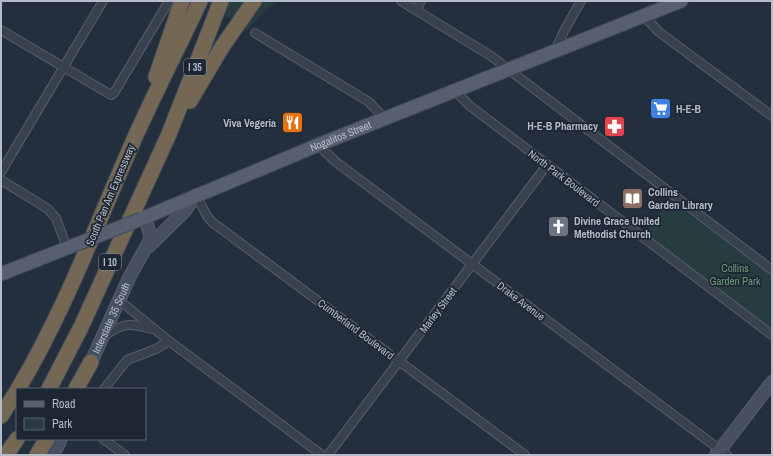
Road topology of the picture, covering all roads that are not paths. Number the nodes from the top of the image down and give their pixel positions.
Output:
1 (103, 1) edge
2 (169, 1) edge
3 (182, 1) edge
4 (200, 1) edge
5 (221, 1) edge
6 (254, 1) edge
7 (401, 1) edge
8 (421, 1) edge
9 (581, 1) edge
10 (675, 2) edge
11 (416, 10) junction
12 (643, 15) junction
13 (1, 30) edge
14 (255, 33) dead end
15 (555, 51) junction
16 (64, 67) junction
17 (507, 69) junction
18 (454, 90) junction
19 (772, 116) edge
20 (384, 118) junction
21 (142, 122) junction
22 (169, 134) junction
23 (318, 144) junction
24 (547, 165) junction
25 (1, 172) edge
26 (1, 180) edge
27 (196, 195) junction
28 (143, 218) junction
29 (70, 247) junction
30 (146, 250) junction
31 (472, 264) junction
32 (772, 270) edge
33 (1, 274) edge
34 (119, 300) junction
35 (156, 330) junction
36 (772, 335) edge
37 (103, 337) junction
38 (169, 340) junction
39 (91, 362) junction
40 (399, 362) junction
41 (772, 382) edge
42 (19, 388) edge
43 (50, 388) edge
44 (77, 388) edge
45 (80, 388) edge
46 (105, 388) edge
47 (16, 393) edge
48 (1, 416) edge
49 (47, 440) edge
50 (60, 440) edge
51 (104, 440) edge
52 (721, 453) edge
53 (37, 455) edge
54 (53, 455) edge
55 (125, 455) edge
56 (322, 455) edge
57 (328, 455) edge
58 (525, 455) edge

1 - 16 street
2 - 16 street
3 - 21 highway, I 10
4 - 21 highway, South Pan Am Expressway / I 35
5 - 22 highway, I 35
6 - 22 highway, I 10
7 - 11 street
8 - 11 street
9 - 15 street
10 - 12 main road, Nogalitos Street
11 - 17 street
12 - 15 main road, Nogalitos Street
12 - 19 street
13 - 16 street
14 - 20 street
15 - 17 main road, Nogalitos Street
16 - 25 street
17 - 18 main road, Nogalitos Street
17 - 32 street
18 - 20 main road, Nogalitos Street
18 - 24 street, North Park Boulevard
20 - 23 main road, Nogalitos Street
21 - 42 highway, South Pan Am Expressway / I 10
22 - 43 highway, I 10
23 - 27 main road, Nogalitos Street
23 - 31 street, Drake Avenue
24 - 31 street, Marley Street
24 - 36 street, North Park Boulevard
26 - 29 street
27 - 28 main road, Nogalitos Street
27 - 30 main road, Interstate 35 South
27 - 40 street, Cumberland Boulevard
28 - 29 main road, Nogalitos Street, bridge
28 - 30 main road, Interstate 35 South
29 - 33 main road, Nogalitos Street
30 - 34 main road, Interstate 35 South
31 - 40 street, Marley Street
31 - 52 street, Drake Avenue
34 - 35 street
34 - 37 main road, Interstate 35 South
35 - 37 street
35 - 38 street
37 - 39 main road, Interstate 35 South
38 - 46 street
38 - 56 street
39 - 44 highway
39 - 45 main road, Interstate 35 South
40 - 57 street, Marley Street
40 - 58 street, Cumberland Boulevard
41 - 52 main road
47 - 48 highway, South Pan Am Expressway / I 10
49 - 53 highway
50 - 54 main road
51 - 55 street

